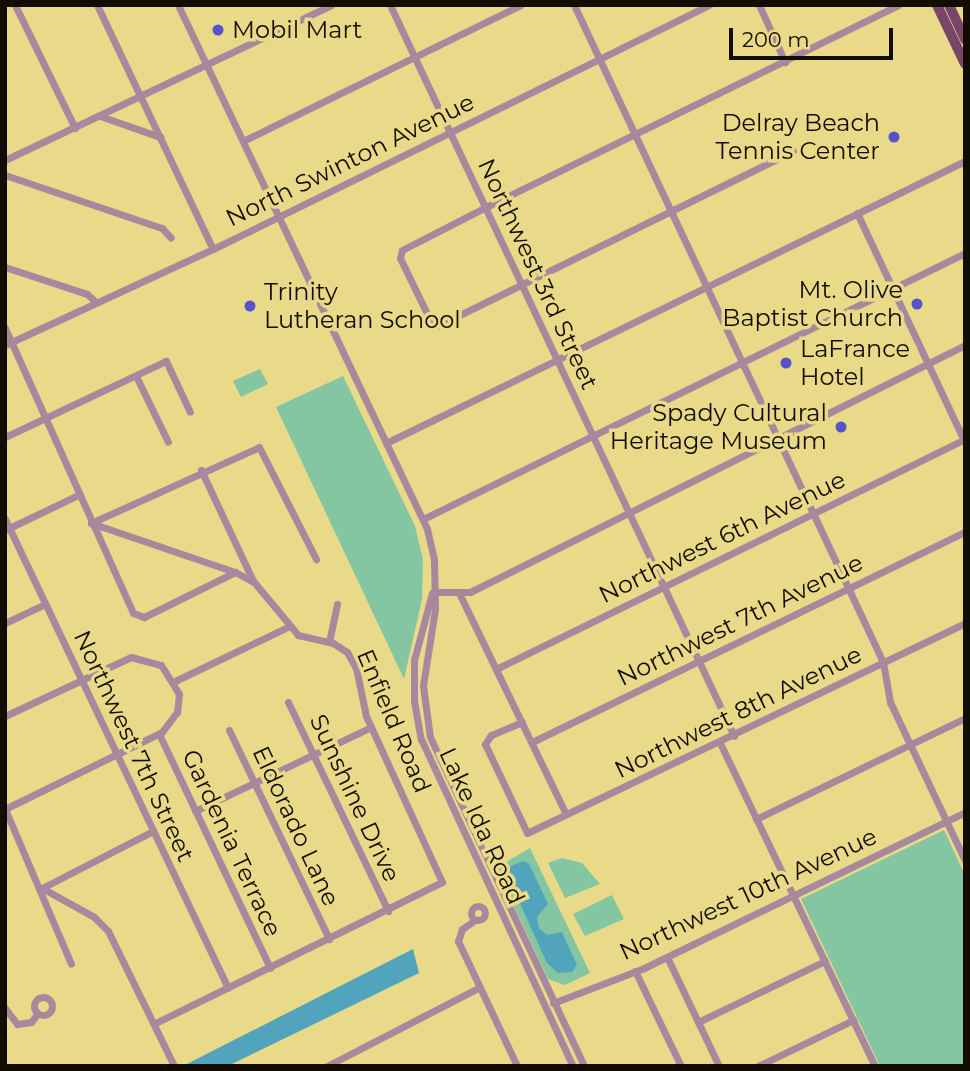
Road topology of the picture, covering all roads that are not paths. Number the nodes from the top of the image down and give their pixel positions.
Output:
1 (15, 5) edge
2 (97, 5) edge
3 (178, 5) edge
4 (331, 5) edge
5 (390, 5) edge
6 (520, 5) edge
7 (574, 5) edge
8 (709, 5) edge
9 (759, 5) edge
10 (900, 5) edge
11 (937, 5) edge
12 (949, 5) edge
13 (965, 39) edge
14 (414, 57) junction
15 (600, 59) junction
16 (785, 62) junction
17 (965, 64) edge
18 (207, 66) junction
19 (141, 97) junction
20 (100, 116) junction
21 (75, 128) junction
22 (450, 132) junction
23 (635, 135) junction
24 (160, 138) junction
25 (243, 141) junction
26 (793, 151) dead end
27 (6, 157) edge
28 (965, 161) edge
29 (5, 175) edge
30 (486, 207) junction
31 (671, 211) junction
32 (857, 213) junction
33 (279, 217) junction
34 (171, 238) dead end
35 (214, 249) junction
36 (965, 253) edge
37 (5, 267) edge
38 (522, 283) junction
39 (707, 286) junction
40 (892, 288) junction
41 (96, 302) junction
42 (5, 328) edge
43 (8, 343) edge
44 (965, 345) edge
45 (558, 359) junction
46 (743, 362) junction
47 (927, 362) junction
48 (136, 376) junction
49 (190, 412) dead end
50 (45, 418) junction
51 (5, 424) edge
52 (593, 435) junction
53 (8, 436) edge
54 (779, 438) junction
55 (964, 440) edge
56 (169, 442) dead end
57 (387, 443) junction
58 (201, 470) junction
59 (80, 494) junction
60 (629, 513) junction
61 (814, 514) junction
62 (5, 519) edge
63 (423, 519) junction
64 (91, 523) junction
65 (7, 529) edge
66 (965, 532) edge
67 (316, 559) dead end
68 (235, 572) junction
69 (254, 582) junction
70 (664, 587) junction
71 (850, 590) junction
72 (433, 592) junction
73 (460, 595) junction
74 (45, 604) junction
75 (337, 604) dead end
76 (5, 623) edge
77 (965, 623) edge
78 (290, 626) junction
79 (329, 642) junction
80 (700, 662) junction
81 (884, 662) junction
82 (496, 669) junction
83 (868, 670) junction
84 (81, 679) junction
85 (175, 681) junction
86 (887, 685) junction
87 (288, 702) dead end
88 (5, 716) edge
89 (965, 718) edge
90 (523, 722) junction
91 (370, 727) junction
92 (229, 730) dead end
93 (159, 734) junction
94 (734, 736) junction
95 (533, 742) junction
96 (720, 743) junction
97 (910, 745) junction
98 (117, 755) junction
99 (314, 755) junction
100 (441, 764) junction
101 (432, 768) junction
102 (254, 783) junction
103 (5, 809) edge
104 (195, 811) junction
105 (965, 812) edge
106 (566, 814) junction
107 (756, 819) junction
108 (946, 821) junction
109 (153, 831) junction
110 (472, 854) junction
111 (965, 861) edge
112 (487, 862) junction
113 (42, 888) junction
114 (793, 896) junction
115 (388, 911) junction
116 (475, 920) dead end
117 (329, 939) junction
118 (667, 957) junction
119 (825, 961) junction
120 (71, 964) dead end
121 (270, 968) junction
122 (635, 971) junction
123 (480, 987) junction
124 (228, 988) junction
125 (554, 1003) junction
126 (545, 1007) junction
127 (5, 1008) edge
128 (38, 1013) dead end
129 (853, 1020) junction
130 (698, 1022) junction
131 (154, 1024) junction
132 (174, 1066) edge
133 (327, 1066) edge
134 (517, 1066) edge
135 (573, 1066) edge
136 (584, 1066) edge
137 (681, 1066) edge
138 (719, 1066) edge
139 (758, 1066) edge
140 (875, 1066) edge

1 - 21 street
2 - 19 street
3 - 18 street, Lake Ida Road
4 - 18 street
5 - 14 street, Northwest 3rd Street
6 - 14 street
7 - 15 street
8 - 15 street, North Swinton Avenue
9 - 16 street
10 - 16 street
11 - 17 main road
12 - 13 main road
14 - 22 street, Northwest 3rd Street
14 - 25 street
15 - 22 street, North Swinton Avenue
15 - 23 street
16 - 23 street
18 - 19 street
18 - 25 street, Lake Ida Road
19 - 20 street
19 - 24 street
20 - 21 street
20 - 24 street
21 - 27 street
22 - 30 street, Northwest 3rd Street
22 - 33 street, North Swinton Avenue
23 - 30 street
23 - 31 street
24 - 35 street
25 - 33 street, Lake Ida Road
26 - 31 street
28 - 32 street
29 - 34 street
30 - 38 street, Northwest 3rd Street
30 - 38 street
31 - 38 street
31 - 39 street
32 - 39 street
32 - 40 street
33 - 35 street, North Swinton Avenue
33 - 57 street, Lake Ida Road
35 - 41 street, North Swinton Avenue
36 - 40 street
37 - 41 street
38 - 45 street, Northwest 3rd Street
39 - 45 street
39 - 46 street
40 - 46 street
40 - 47 street
41 - 43 street, North Swinton Avenue
42 - 43 street
43 - 50 street
44 - 47 street
45 - 52 street, Northwest 3rd Street
45 - 57 street
46 - 52 street
46 - 54 street
47 - 54 street
47 - 55 street
48 - 49 street
48 - 50 street
48 - 56 street
50 - 53 street
50 - 59 street
51 - 53 street
52 - 60 street, Northwest 3rd Street
52 - 63 street
54 - 60 street
54 - 61 street
55 - 61 street, Northwest 6th Avenue
57 - 63 street, Lake Ida Road
58 - 64 street
58 - 67 street
58 - 69 street
59 - 64 street
59 - 65 street
60 - 70 street, Northwest 3rd Street
60 - 73 street
61 - 70 street, Northwest 6th Avenue
61 - 71 street
62 - 65 street, Northwest 7th Street
63 - 72 street, Lake Ida Road
64 - 68 street, Enfield Road
64 - 68 street
65 - 74 street, Northwest 7th Street
66 - 71 street, Northwest 7th Avenue
68 - 69 street, Enfield Road
69 - 78 street, Enfield Road
70 - 80 street, Northwest 3rd Street
70 - 82 street, Northwest 6th Avenue
71 - 80 street, Northwest 7th Avenue
71 - 81 street
72 - 73 street
72 - 100 street, Lake Ida Road
72 - 101 street, Lake Ida Road
73 - 82 street
74 - 76 street
74 - 84 street, Northwest 7th Street
75 - 79 street
77 - 81 street, Northwest 8th Avenue
78 - 79 street, Enfield Road
78 - 85 street
79 - 91 street, Enfield Road
80 - 94 street, Northwest 3rd Street
80 - 95 street, Northwest 7th Avenue
81 - 83 street, Northwest 8th Avenue
81 - 86 street
82 - 90 street
83 - 86 street
83 - 94 street, Northwest 8th Avenue
84 - 85 street
84 - 88 street
84 - 98 street, Northwest 7th Street
85 - 93 street
86 - 97 street
87 - 99 street, Sunshine Drive
89 - 97 street
90 - 95 street
90 - 106 street, Northwest 8th Avenue
91 - 99 street
91 - 115 street, Enfield Road
92 - 102 street, Eldorado Lane
93 - 98 street
93 - 104 street, Gardenia Terrace
94 - 96 street, Northwest 8th Avenue
95 - 106 street
96 - 106 street, Northwest 8th Avenue
96 - 107 street
97 - 107 street
97 - 108 street
98 - 103 street
98 - 109 street, Northwest 7th Street
99 - 102 street
99 - 115 street, Sunshine Drive
100 - 101 street
100 - 112 street, Lake Ida Road
101 - 110 street, Lake Ida Road
102 - 104 street
102 - 117 street, Eldorado Lane
103 - 113 street
104 - 121 street, Gardenia Terrace
105 - 108 street, Northwest 10th Avenue
107 - 114 street
108 - 111 street
108 - 114 street, Northwest 10th Avenue
109 - 113 street
109 - 124 street, Northwest 7th Street
110 - 112 street
110 - 126 street, Lake Ida Road
112 - 125 street, Lake Ida Road
113 - 120 street
113 - 131 street
114 - 118 street, Northwest 10th Avenue
114 - 119 street
115 - 117 street
116 - 123 street
117 - 121 street
118 - 122 street, Northwest 10th Avenue
118 - 130 street
119 - 129 street
119 - 130 street
121 - 124 street
122 - 125 street, Northwest 10th Avenue
122 - 137 street
123 - 133 street
123 - 134 street
124 - 131 street
125 - 126 street, Northwest 10th Avenue
125 - 136 street, Lake Ida Road
126 - 135 street, Lake Ida Road
127 - 128 street
129 - 139 street
129 - 140 street
130 - 138 street
131 - 132 street

